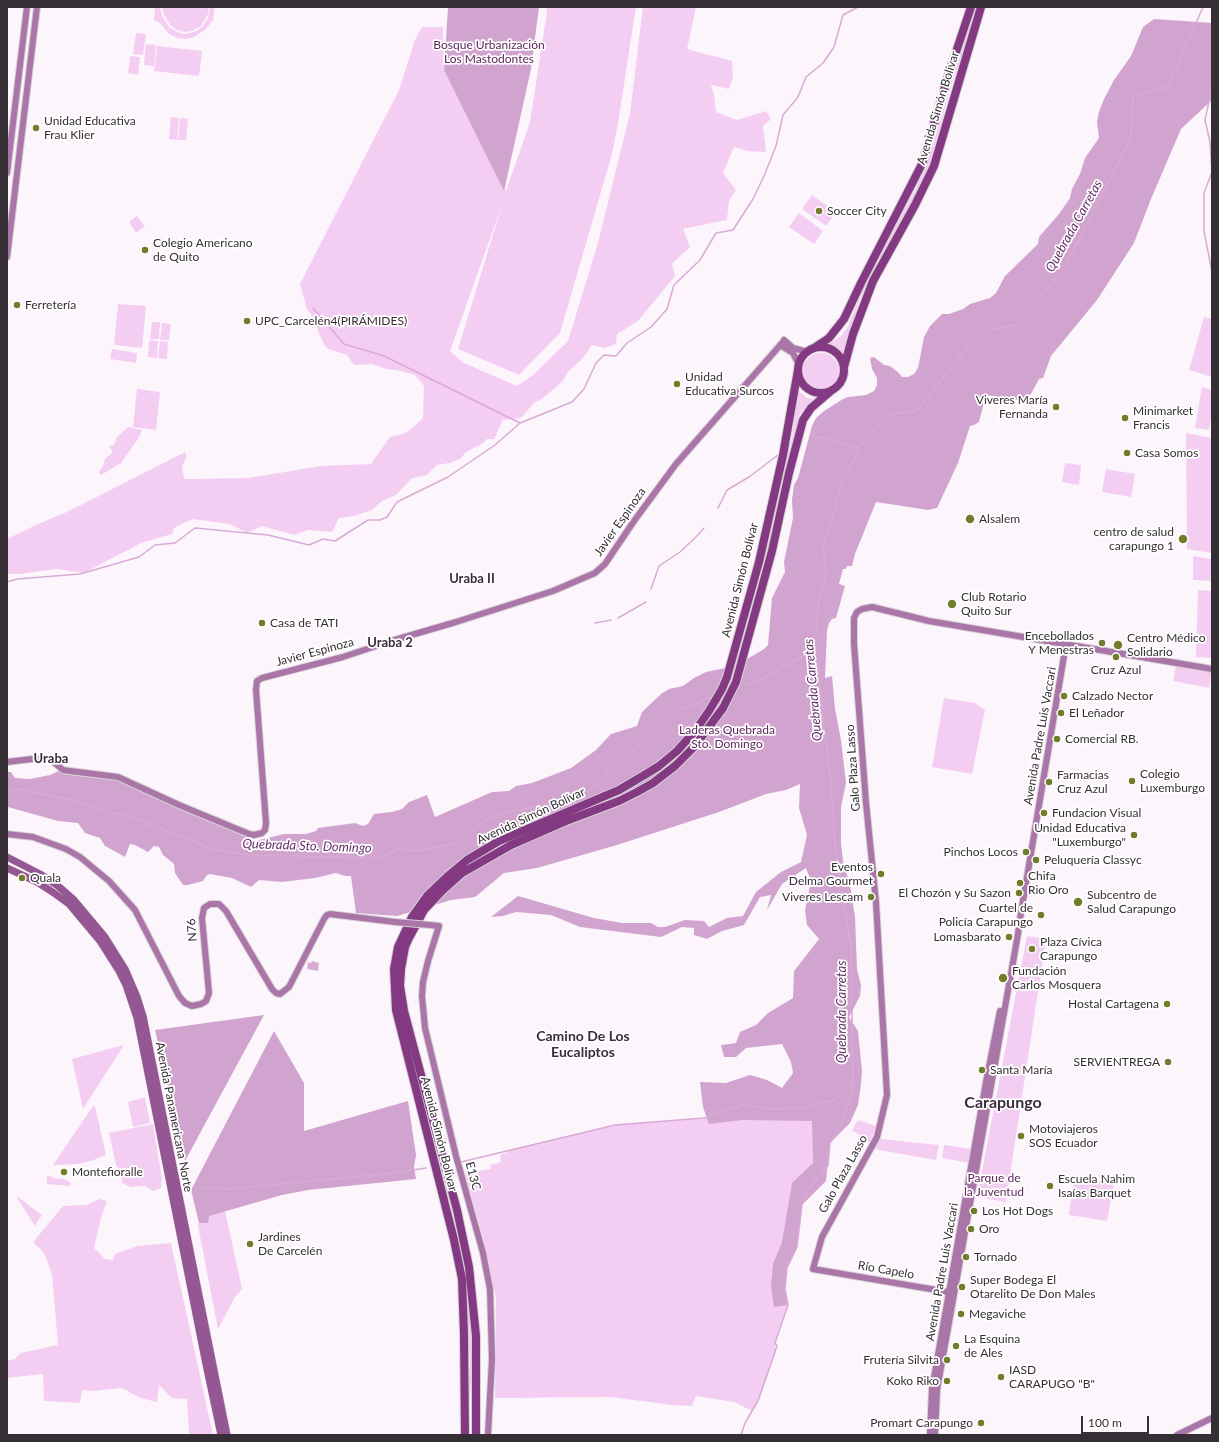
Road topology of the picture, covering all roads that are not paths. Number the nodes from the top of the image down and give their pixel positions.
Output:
1 (27, 7) edge
2 (37, 7) edge
3 (971, 7) edge
4 (981, 7) edge
5 (16, 97) junction
6 (26, 99) junction
7 (7, 173) edge
8 (7, 257) edge
9 (782, 343) junction
10 (811, 350) junction
11 (844, 367) junction
12 (799, 368) junction
13 (832, 390) junction
14 (1066, 644) junction
15 (1212, 669) edge
16 (7, 762) edge
17 (7, 834) edge
18 (7, 857) edge
19 (7, 868) edge
20 (440, 926) joint
21 (813, 1269) joint
22 (952, 1293) junction
23 (1212, 1418) edge
24 (1212, 1423) edge
25 (221, 1435) edge
26 (227, 1435) edge
27 (464, 1435) edge
28 (476, 1435) edge
29 (488, 1435) edge
30 (930, 1435) edge
31 (935, 1435) edge
32 (1177, 1435) edge
33 (1186, 1435) edge

1 - 5 street
2 - 6 street
3 - 10 highway, Avenida Simón Bolívar
4 - 11 highway, Avenida Simón Bolívar
5 - 6 street
5 - 7 street
6 - 8 street
9 - 10 street
9 - 12 street
9 - 16 street, Javier Espinoza
10 - 11 highway
10 - 12 highway, Avenida Simón Bolívar
11 - 13 highway, Avenida Simón Bolívar
12 - 13 highway
12 - 27 highway, Avenida Simón Bolívar
13 - 28 highway, Avenida Simón Bolívar
14 - 15 street, Galo Plaza Lasso
14 - 21 street, Galo Plaza Lasso
14 - 22 street, Avenida Padre Luis Vaccari
17 - 20 street, N76, bridge
18 - 26 main road, Avenida Panamericana Norte
19 - 25 main road, Avenida Panamericana Norte
20 - 29 street, E13C
21 - 22 street, Río Capelo
22 - 30 street, Avenida Padre Luis Vaccari
22 - 31 street, Avenida Padre Luis Vaccari
23 - 32 street
24 - 33 street

